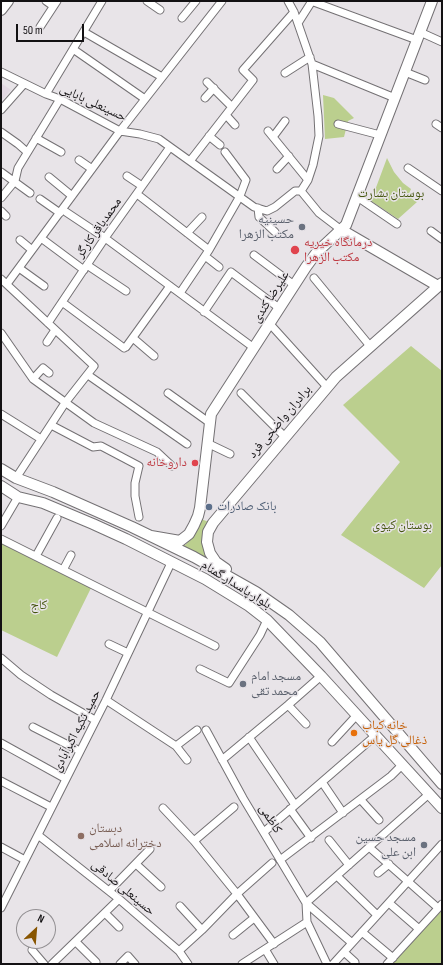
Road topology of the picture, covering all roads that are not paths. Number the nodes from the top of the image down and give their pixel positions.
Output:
1 (8, 1) edge
2 (46, 1) edge
3 (102, 1) edge
4 (147, 1) edge
5 (196, 1) edge
6 (222, 1) edge
7 (288, 1) edge
8 (311, 1) edge
9 (432, 1) edge
10 (55, 4) edge
11 (1, 10) edge
12 (160, 10) dead end
13 (294, 12) junction
14 (182, 18) dead end
15 (298, 23) junction
16 (40, 27) dead end
17 (84, 32) junction
18 (419, 36) junction
19 (442, 42) edge
20 (74, 49) junction
21 (311, 60) junction
22 (1, 72) edge
23 (405, 72) junction
24 (285, 73) dead end
25 (162, 77) junction
26 (424, 80) dead end
27 (207, 82) dead end
28 (24, 84) junction
29 (214, 88) junction
30 (46, 94) junction
31 (205, 98) dead end
32 (395, 98) junction
33 (60, 99) junction
34 (145, 99) junction
35 (232, 106) junction
36 (1, 110) edge
37 (226, 115) junction
38 (285, 120) dead end
39 (338, 124) dead end
40 (235, 125) dead end
41 (268, 130) dead end
42 (120, 131) junction
43 (1, 132) edge
44 (380, 135) junction
45 (209, 136) junction
46 (273, 137) junction
47 (36, 138) junction
48 (220, 145) dead end
49 (170, 147) junction
50 (27, 152) junction
51 (61, 152) dead end
52 (225, 152) dead end
53 (289, 156) junction
54 (79, 160) dead end
55 (190, 161) junction
56 (408, 168) dead end
57 (92, 169) junction
58 (277, 169) dead end
59 (1, 172) edge
60 (127, 176) dead end
61 (49, 177) dead end
62 (308, 180) junction
63 (15, 181) junction
64 (142, 186) junction
65 (301, 191) junction
66 (442, 191) edge
67 (30, 193) dead end
68 (137, 194) junction
69 (72, 196) junction
70 (240, 196) junction
71 (356, 196) junction
72 (1, 198) edge
73 (40, 199) dead end
74 (256, 207) junction
75 (63, 212) junction
76 (202, 217) dead end
77 (397, 224) dead end
78 (340, 229) junction
79 (431, 231) dead end
80 (275, 232) dead end
81 (187, 233) junction
82 (41, 238) junction
83 (105, 238) junction
84 (442, 239) edge
85 (20, 240) dead end
86 (32, 250) junction
87 (207, 253) junction
88 (254, 255) dead end
89 (219, 267) dead end
90 (19, 268) junction
91 (85, 268) junction
92 (314, 278) dead end
93 (1, 279) edge
94 (7, 284) junction
95 (294, 285) junction
96 (440, 285) edge
97 (44, 286) dead end
98 (170, 286) junction
99 (126, 291) dead end
100 (180, 293) junction
101 (62, 302) junction
102 (279, 308) junction
103 (204, 312) junction
104 (48, 323) junction
105 (270, 324) junction
106 (55, 330) junction
107 (1, 333) edge
108 (133, 338) junction
109 (47, 342) dead end
110 (370, 346) junction
111 (254, 348) junction
112 (154, 356) dead end
113 (49, 373) dead end
114 (88, 375) junction
115 (33, 379) junction
116 (327, 386) junction
117 (168, 393) dead end
118 (241, 393) dead end
119 (66, 403) junction
120 (1, 414) edge
121 (210, 424) junction
122 (51, 425) junction
123 (285, 437) junction
124 (41, 439) junction
125 (186, 444) dead end
126 (207, 444) junction
127 (230, 454) dead end
128 (172, 466) dead end
129 (1, 469) edge
130 (16, 478) junction
131 (1, 486) edge
132 (18, 496) junction
133 (200, 508) junction
134 (219, 514) junction
135 (139, 517) dead end
136 (57, 518) dead end
137 (1, 526) edge
138 (151, 536) junction
139 (1, 539) edge
140 (71, 555) dead end
141 (36, 556) junction
142 (171, 563) junction
143 (63, 570) junction
144 (256, 592) junction
145 (148, 613) junction
146 (267, 620) junction
147 (109, 644) dead end
148 (215, 646) dead end
149 (128, 654) junction
150 (1, 658) edge
151 (200, 669) dead end
152 (321, 676) junction
153 (106, 700) junction
154 (288, 705) junction
155 (356, 716) junction
156 (96, 720) junction
157 (306, 724) dead end
158 (33, 727) dead end
159 (197, 730) dead end
160 (206, 730) dead end
161 (375, 736) junction
162 (249, 737) junction
163 (332, 742) dead end
164 (2, 745) edge
165 (176, 746) junction
166 (80, 751) junction
167 (187, 760) dead end
168 (222, 760) junction
169 (402, 765) junction
170 (66, 778) junction
171 (1, 781) edge
172 (322, 782) junction
173 (442, 784) edge
174 (429, 794) junction
175 (361, 800) junction
176 (51, 807) junction
177 (234, 807) dead end
178 (293, 807) junction
179 (163, 808) dead end
180 (442, 808) edge
181 (343, 813) junction
182 (379, 820) dead end
183 (264, 832) junction
184 (38, 835) junction
185 (311, 838) junction
186 (330, 840) dead end
187 (194, 841) junction
188 (442, 844) edge
189 (1, 847) edge
190 (369, 847) junction
191 (150, 849) dead end
192 (25, 860) junction
193 (280, 860) junction
194 (272, 863) dead end
195 (136, 864) junction
196 (389, 864) junction
197 (349, 866) junction
198 (378, 873) dead end
199 (337, 876) junction
200 (408, 882) junction
201 (161, 887) dead end
202 (110, 891) junction
203 (237, 894) junction
204 (119, 899) junction
205 (306, 903) junction
206 (389, 903) junction
207 (180, 906) dead end
208 (440, 906) edge
209 (1, 908) edge
210 (105, 913) junction
211 (377, 915) junction
212 (254, 918) junction
213 (307, 922) junction
214 (119, 927) dead end
215 (419, 929) junction
216 (202, 930) junction
217 (362, 932) junction
218 (233, 935) dead end
219 (76, 942) junction
220 (352, 943) junction
221 (274, 944) junction
222 (264, 949) junction
223 (32, 950) dead end
224 (179, 951) junction
225 (344, 952) junction
226 (393, 958) junction
227 (96, 962) dead end
228 (44, 964) edge
229 (52, 964) edge
230 (120, 964) edge
231 (135, 964) edge
232 (188, 964) edge
233 (242, 964) edge
234 (274, 964) edge
235 (327, 964) edge
236 (333, 964) edge
237 (356, 964) edge
238 (387, 964) edge

1 - 11 main road
2 - 10 street
3 - 17 street
4 - 12 street
5 - 14 street
6 - 25 street
7 - 13 street
8 - 15 street
8 - 18 street
9 - 18 main road, علیرضا کندی
10 - 16 street
13 - 15 street
13 - 35 street
15 - 21 street
17 - 20 street
17 - 25 street
18 - 19 street
18 - 23 main road, علیرضا کندی
20 - 30 street
20 - 34 street
21 - 24 street
21 - 32 street
21 - 62 street
22 - 28 street, حسینعلی بابایی
23 - 26 street
23 - 32 main road, علیرضا کندی
25 - 34 street
27 - 29 street
28 - 30 street, حسینعلی بابایی
28 - 36 street
29 - 31 street
29 - 35 street
30 - 33 street, حسینعلی بابایی
32 - 44 main road, علیرضا کندی
33 - 42 street, حسینعلی بابایی
33 - 47 street
34 - 42 street
35 - 37 street
37 - 40 street
37 - 45 street
38 - 46 street
39 - 44 street
41 - 46 street
42 - 49 street, حسینعلی بابایی
42 - 57 street
43 - 50 street
44 - 71 main road, علیرضا کندی
45 - 48 street
45 - 55 street
46 - 53 street
47 - 50 street
47 - 51 street
49 - 55 street, حسینعلی بابایی
49 - 64 street, محمدباقر کارگر
50 - 63 street
52 - 70 street
53 - 58 street
53 - 62 street
54 - 57 street
55 - 70 street, حسینعلی بابایی
56 - 66 street
57 - 69 street
59 - 63 street
60 - 64 street
61 - 69 street
62 - 65 street
63 - 67 street
63 - 72 street
64 - 68 street, محمدباقر کارگر
65 - 74 street
65 - 78 street
68 - 81 street
68 - 83 street, محمدباقر کارگر
69 - 75 street
70 - 74 street, حسینعلی بابایی
70 - 87 street
71 - 77 street
71 - 78 main road, علیرضا کندی
73 - 75 street
74 - 80 street
75 - 82 street
75 - 83 street
76 - 81 street
78 - 95 main road, علیرضا کندی
78 - 96 main road
79 - 84 street
81 - 87 street
82 - 86 street
82 - 91 street
83 - 91 street, محمدباقر کارگر
83 - 98 street
85 - 86 street
86 - 90 street
87 - 89 street
87 - 100 street
88 - 95 street
90 - 94 street
90 - 97 street
91 - 99 street
91 - 101 street, محمدباقر کارگر
92 - 110 street
93 - 94 street
94 - 104 street
95 - 102 main road, علیرضا کندی
96 - 110 main road, برادران واضحی فرد
98 - 100 street
98 - 108 street
100 - 103 street
101 - 104 street, محمدباقر کارگر
101 - 108 street
102 - 103 street
102 - 105 main road, علیرضا کندی
103 - 111 street
104 - 106 street
105 - 111 main road, علیرضا کندی
105 - 116 street
106 - 109 street
106 - 114 street
107 - 115 street
108 - 112 street
110 - 116 main road, برادران واضحی فرد
111 - 121 main road, علیرضا کندی
113 - 115 street
114 - 119 street
114 - 125 street
115 - 119 street
116 - 123 main road, برادران واضحی فرد
117 - 121 street
118 - 123 street
119 - 122 street
119 - 128 street
120 - 124 street
121 - 126 main road, علیرضا کندی
122 - 124 street
122 - 135 street
123 - 134 main road, برادران واضحی فرد
124 - 130 street
126 - 127 street
126 - 133 main road, علیرضا کندی
129 - 130 main road, بلوار پاسدار گمنام
130 - 138 main road, بلوار پاسدار گمنام
131 - 132 main road, بلوار پاسدار گمنام
132 - 137 street
132 - 142 main road, بلوار پاسدار گمنام
133 - 134 main road
133 - 138 main road, علیرضا کندی
134 - 144 main road, برادران واضحی فرد
136 - 141 street
138 - 144 main road, بلوار پاسدار گمنام
139 - 141 street
140 - 143 street
141 - 143 street
142 - 145 street, حمید تکیه اکبرآبادی
142 - 146 main road, بلوار پاسدار گمنام
143 - 145 street
144 - 173 main road, بلوار پاسدار گمنام
145 - 148 street
145 - 149 street, حمید تکیه اکبرآبادی
146 - 151 street
146 - 152 main road, بلوار پاسدار گمنام
147 - 149 street
149 - 153 street, حمید تکیه اکبرآبادی
150 - 156 street
152 - 154 street
152 - 155 main road, بلوار پاسدار گمنام
153 - 156 street, حمید تکیه اکبرآبادی
153 - 165 street
154 - 157 street
154 - 162 street
155 - 161 main road, بلوار پاسدار گمنام
155 - 163 street
156 - 166 street, حمید تکیه اکبرآبادی
158 - 166 street
159 - 165 street
160 - 168 street, کاظمی
161 - 169 main road, بلوار پاسدار گمنام
161 - 172 street
162 - 168 street
162 - 178 street
164 - 170 street
165 - 167 street
166 - 170 street, حمید تکیه اکبرآبادی
168 - 183 street, کاظمی
169 - 174 main road, بلوار پاسدار گمنام
169 - 175 street
170 - 176 street, حمید تکیه اکبرآبادی
171 - 176 street
172 - 178 street
172 - 181 street
174 - 180 main road, بلوار پاسدار گمنام
174 - 190 street
175 - 181 street
175 - 182 street
176 - 184 street, حمید تکیه اکبرآبادی
177 - 187 street
178 - 183 street
178 - 185 street
179 - 187 street
181 - 185 street
183 - 193 street, کاظمی
184 - 192 street, حمید تکیه اکبرآبادی
184 - 202 street, حسینعلی صادقی
185 - 193 street
186 - 197 street
187 - 203 street
188 - 200 street
189 - 192 street
190 - 196 street
190 - 197 street
191 - 195 street
192 - 209 street, حمید تکیه اکبرآبادی
193 - 205 street, کاظمی
194 - 203 street
195 - 201 street
195 - 202 street
196 - 198 street
196 - 200 street
197 - 199 street
199 - 205 street
199 - 211 street
200 - 206 street
200 - 208 street
202 - 204 street, حسینعلی صادقی
203 - 212 street
203 - 216 street
204 - 210 street
204 - 224 street, حسینعلی صادقی
205 - 213 street, کاظمی
205 - 220 street
206 - 211 street
206 - 215 street
207 - 216 street
208 - 215 street
210 - 214 street
210 - 219 street
211 - 217 street
212 - 218 street
212 - 221 street
213 - 221 street
213 - 235 street
215 - 226 street
216 - 224 street
217 - 220 street
217 - 226 street
219 - 227 street
219 - 229 street
220 - 225 street
221 - 222 street
222 - 233 street
222 - 234 street
223 - 228 street
224 - 232 street, حسینعلی صادقی
225 - 236 street
225 - 237 street
226 - 238 street
230 - 231 street

